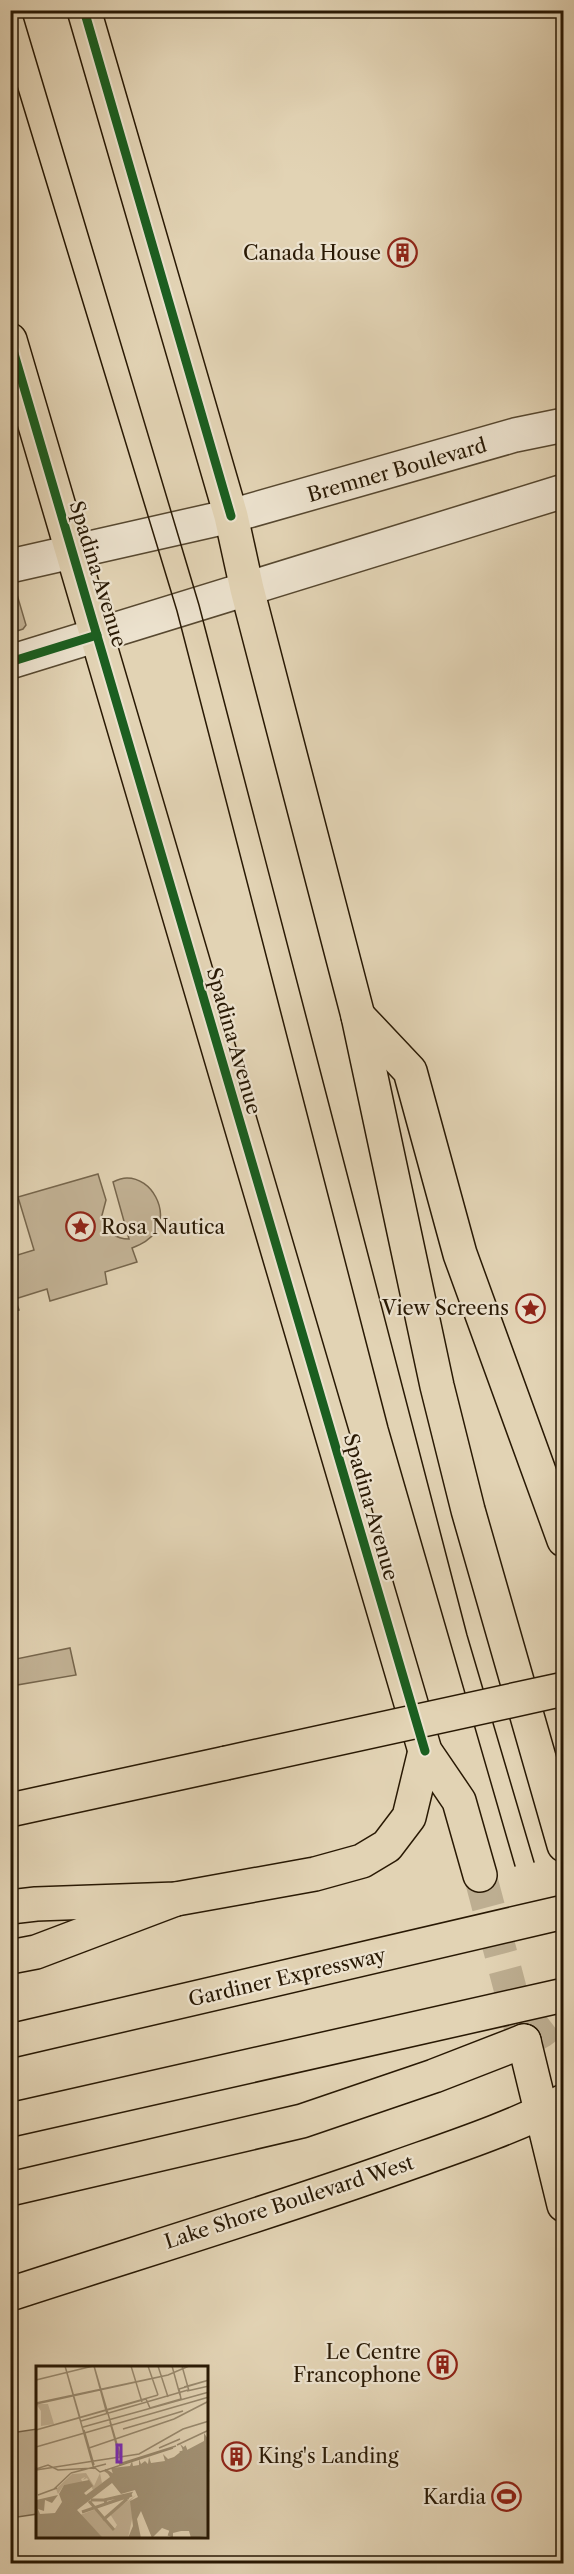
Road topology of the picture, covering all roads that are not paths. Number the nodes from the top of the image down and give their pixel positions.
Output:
1 (84, 10) edge
2 (10, 340) edge
3 (564, 424) edge
4 (564, 491) edge
5 (231, 516) junction
6 (72, 552) junction
7 (10, 566) edge
8 (248, 589) junction
9 (97, 635) junction
10 (10, 662) edge
11 (358, 1016) junction
12 (564, 1540) edge
13 (564, 1689) edge
14 (426, 1751) junction
15 (10, 1810) edge
16 (564, 1845) edge
17 (480, 1875) tunnel mouth
18 (176, 1899) junction
19 (10, 1907) edge
20 (564, 1912) edge
21 (10, 1958) edge
22 (564, 1995) edge
23 (10, 2041) edge
24 (552, 2107) edge
25 (10, 2120) edge
26 (10, 2189) edge
27 (564, 2205) edge
28 (10, 2294) edge

1 - 5 main road
2 - 6 main road, Spadina Avenue
3 - 5 street, Bremner Boulevard
4 - 8 street
5 - 6 street, Bremner Boulevard
5 - 8 main road
6 - 7 street, Bremner Boulevard
6 - 9 main road, Spadina Avenue
8 - 9 street
8 - 11 main road
9 - 10 street
9 - 14 main road, Spadina Avenue
11 - 12 main road
11 - 16 main road
13 - 15 main road, bridge
14 - 17 main road, Spadina Avenue
14 - 18 main road
18 - 19 main road
18 - 21 main road
20 - 23 main road, Gardiner Expressway, bridge
22 - 25 main road, bridge
24 - 26 main road
24 - 27 main road
24 - 28 main road, Lake Shore Boulevard West

